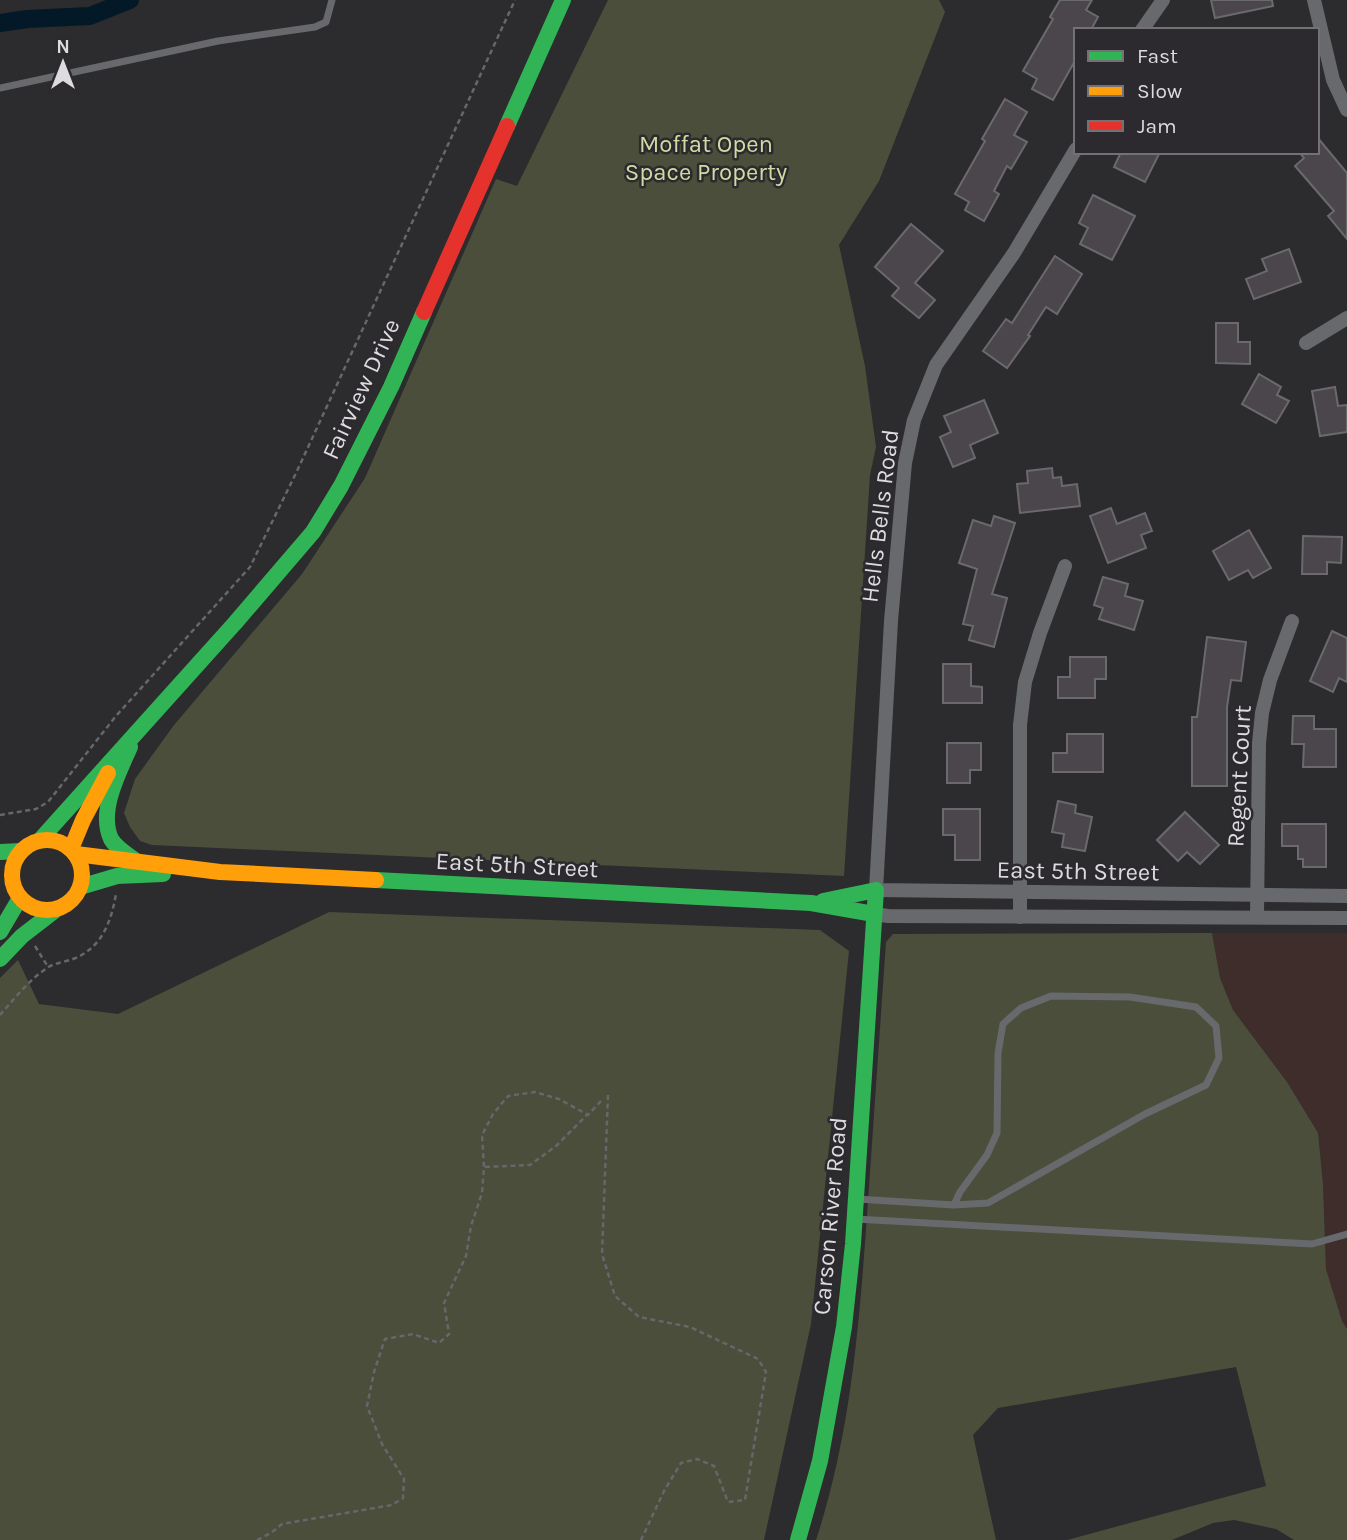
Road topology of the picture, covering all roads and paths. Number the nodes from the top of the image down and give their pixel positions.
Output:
1 (332, 0) edge
2 (515, 0) edge
3 (563, 0) edge
4 (1163, 0) edge
5 (1314, 0) edge
6 (1143, 28) edge
7 (0, 88) edge
8 (1347, 110) edge
9 (1074, 152) edge
10 (1347, 318) edge
11 (1306, 343) dead end
12 (1065, 566) dead end
13 (1292, 621) dead end
14 (136, 731) junction
15 (122, 747) junction
16 (0, 815) edge
17 (39, 841) junction
18 (21, 851) junction
19 (0, 852) edge
20 (73, 852) junction
21 (137, 862) junction
22 (220, 872) junction
23 (80, 887) junction
24 (11, 888) edge
25 (117, 890) dead end
26 (876, 890) junction
27 (1020, 893) junction
28 (1256, 895) junction
29 (1347, 896) edge
30 (811, 903) junction
31 (57, 909) junction
32 (874, 914) junction
33 (1020, 917) junction
34 (1256, 917) junction
35 (1347, 918) edge
36 (0, 932) edge
37 (33, 943) dead end
38 (0, 959) edge
39 (48, 967) junction
40 (0, 1015) edge
41 (588, 1115) junction
42 (484, 1167) junction
43 (856, 1199) junction
44 (954, 1205) junction
45 (855, 1219) junction
46 (1347, 1234) edge
47 (257, 1540) edge
48 (641, 1540) edge
49 (798, 1540) edge

1 - 7 lane
2 - 16 path
3 - 14 street, Fairview Drive
4 - 6 street
5 - 8 street
9 - 26 street, Hells Bells Road
10 - 11 street
12 - 27 street
13 - 28 street, Regent Court
14 - 15 street, Fairview Drive
14 - 21 street
15 - 17 street, Fairview Drive
15 - 20 street, Fairview Drive
17 - 18 street
17 - 20 street
18 - 19 street
18 - 24 street
20 - 21 street, East 5th Street
20 - 23 street
21 - 22 street, East 5th Street
22 - 23 street, East 5th Street
22 - 30 street, East 5th Street
23 - 31 street
24 - 31 street
24 - 36 street
25 - 39 path
26 - 27 street, East 5th Street
26 - 30 street, East 5th Street
26 - 32 street, Carson River Road
27 - 28 street, East 5th Street
27 - 33 street
28 - 29 street, East 5th Street
28 - 34 street, Regent Court
30 - 32 street, East 5th Street
31 - 38 street
32 - 33 street, East 5th Street
32 - 43 street, Carson River Road
33 - 34 street, East 5th Street
34 - 35 street, East 5th Street
37 - 39 path
39 - 40 path
41 - 42 path
41 - 42 path
41 - 48 path
42 - 47 path
43 - 44 lane
43 - 45 street, Carson River Road
44 - 44 lane
45 - 46 lane
45 - 49 street, Carson River Road

